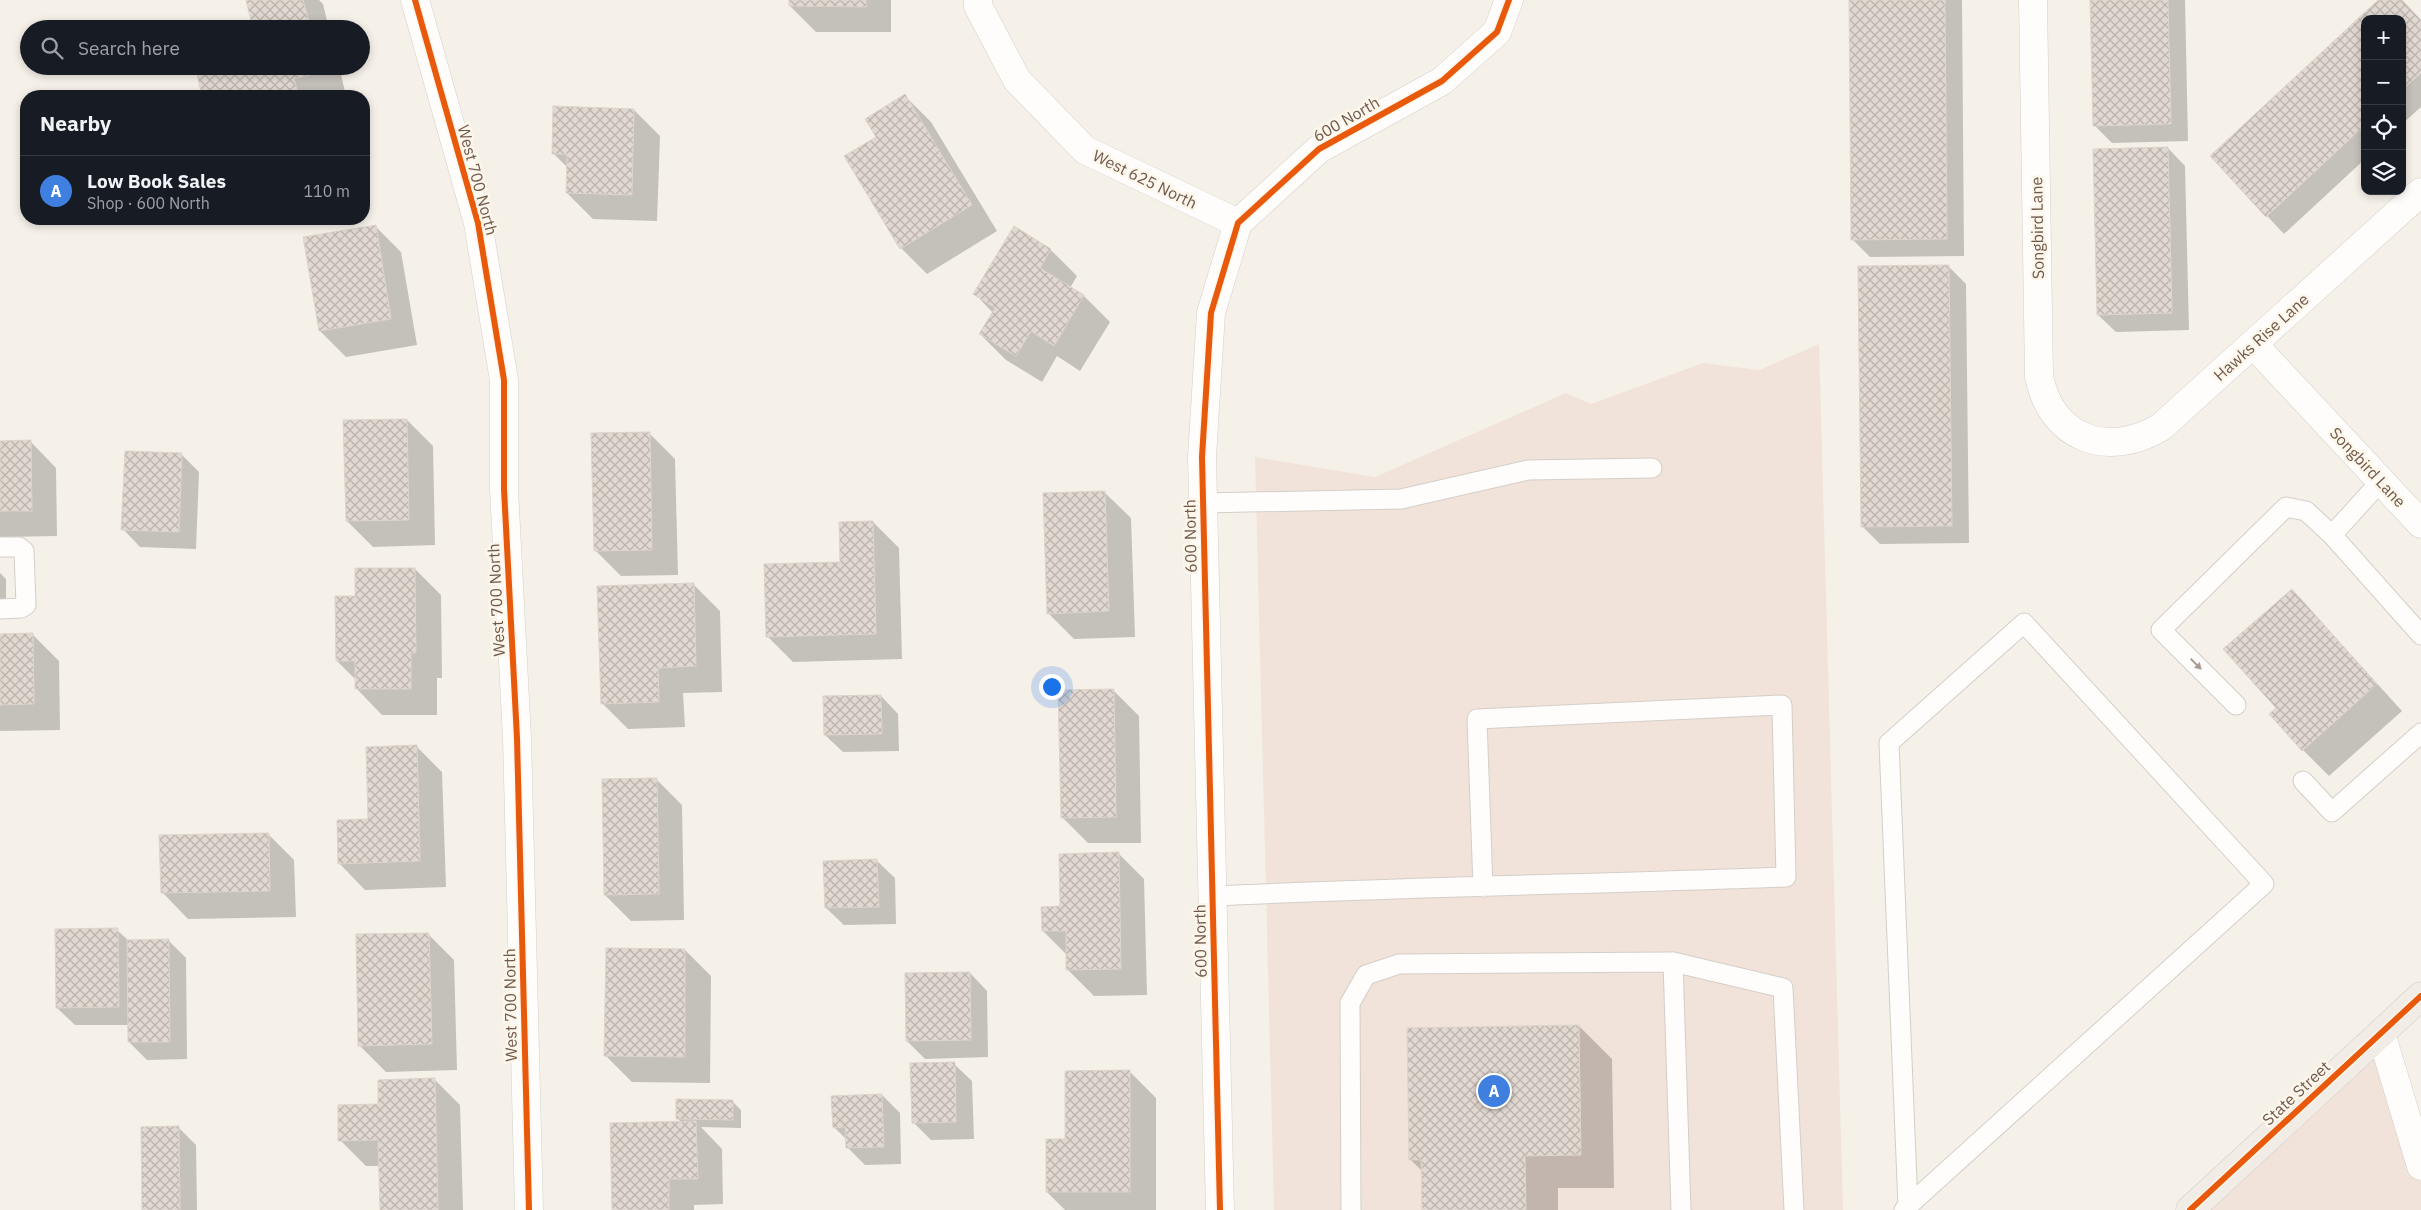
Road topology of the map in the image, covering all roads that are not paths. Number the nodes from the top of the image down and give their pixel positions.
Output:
1 (415, 0) edge
2 (978, 0) edge
3 (1509, 0) edge
4 (2033, 0) edge
5 (2421, 192) edge
6 (1238, 223) junction
7 (2254, 345) junction
8 (2084, 438) joint
9 (1652, 468) dead end
10 (2381, 481) junction
11 (1203, 502) junction
12 (2421, 524) edge
13 (2332, 535) junction
14 (0, 548) edge
15 (0, 609) edge
16 (2421, 635) edge
17 (2236, 705) dead end
18 (2421, 733) edge
19 (2303, 781) dead end
20 (1483, 887) junction
21 (1212, 896) junction
22 (1673, 962) junction
23 (2421, 996) edge
24 (2381, 1033) junction
25 (2421, 1166) edge
26 (1906, 1208) edge
27 (529, 1210) edge
28 (1220, 1210) edge
29 (1351, 1210) edge
30 (1681, 1210) edge
31 (1794, 1210) edge
32 (2190, 1210) edge

1 - 27 street, West 700 North
2 - 6 street, West 625 North
3 - 6 street, 600 North
4 - 8 street, Songbird Lane
5 - 7 street, Hawks Rise Lane
6 - 11 street, 600 North
7 - 8 street, Hawks Rise Lane
7 - 10 street, Songbird Lane
9 - 11 lane
10 - 12 street, Songbird Lane
10 - 13 lane
11 - 21 street, 600 North
13 - 16 lane
13 -> 17 lane
14 - 15 lane
18 - 19 lane
20 - 20 lane
20 - 21 lane
21 - 28 street, 600 North
22 - 29 lane
22 - 30 lane
22 - 31 lane
23 - 24 main road, State Street
24 - 25 street
24 - 32 main road, State Street
26 - 26 lane

